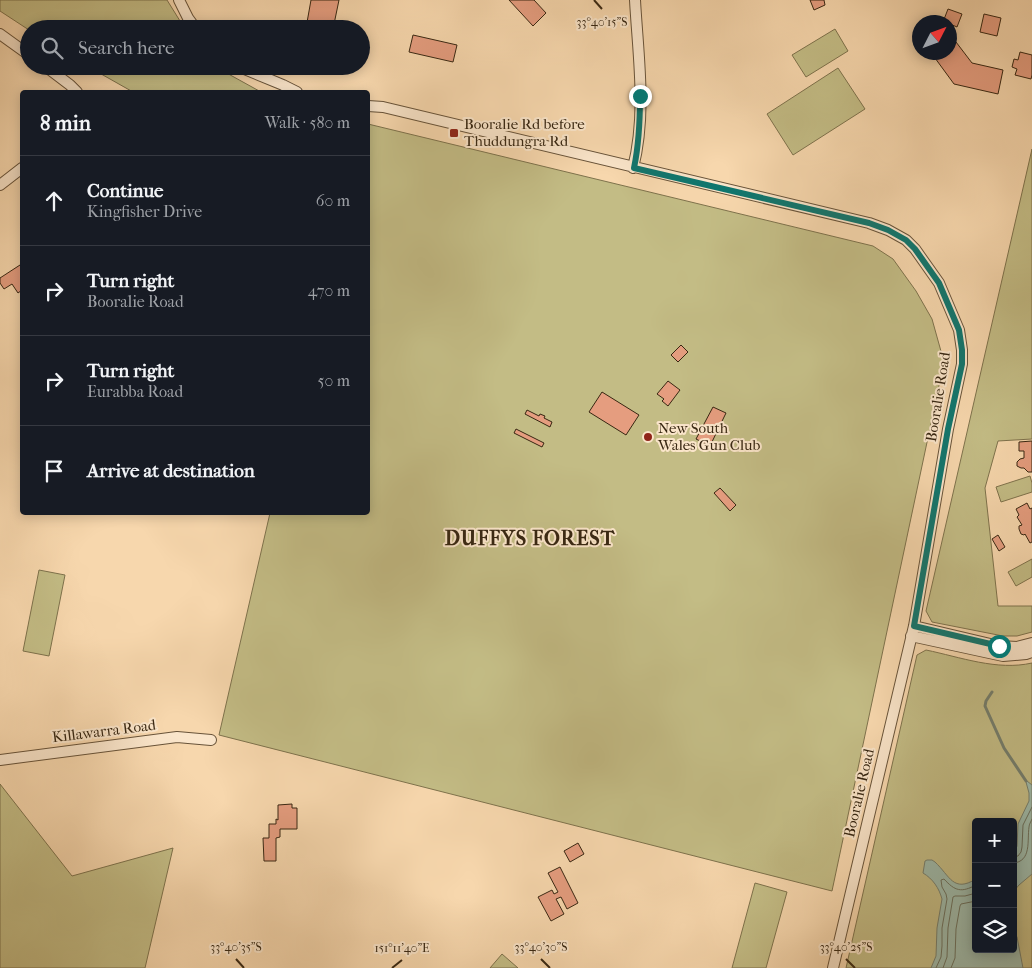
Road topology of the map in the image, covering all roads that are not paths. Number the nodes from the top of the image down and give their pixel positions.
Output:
1 (179, 0) edge
2 (635, 0) edge
3 (189, 20) edge
4 (0, 34) edge
5 (20, 48) edge
6 (57, 75) edge
7 (259, 75) edge
8 (75, 90) edge
9 (293, 90) edge
10 (370, 106) edge
11 (634, 168) junction
12 (20, 170) edge
13 (0, 185) edge
14 (912, 631) junction
15 (1032, 643) edge
16 (1032, 652) edge
17 (211, 740) dead end
18 (0, 760) edge
19 (833, 968) edge

1 - 3 street
2 - 11 street
4 - 5 street
6 - 8 street
7 - 9 street
10 - 11 street, Booralie Road
11 - 14 street, Booralie Road
12 - 13 street
14 - 15 street
14 - 16 street
14 - 19 street, Booralie Road
17 - 18 street, Killawarra Road

